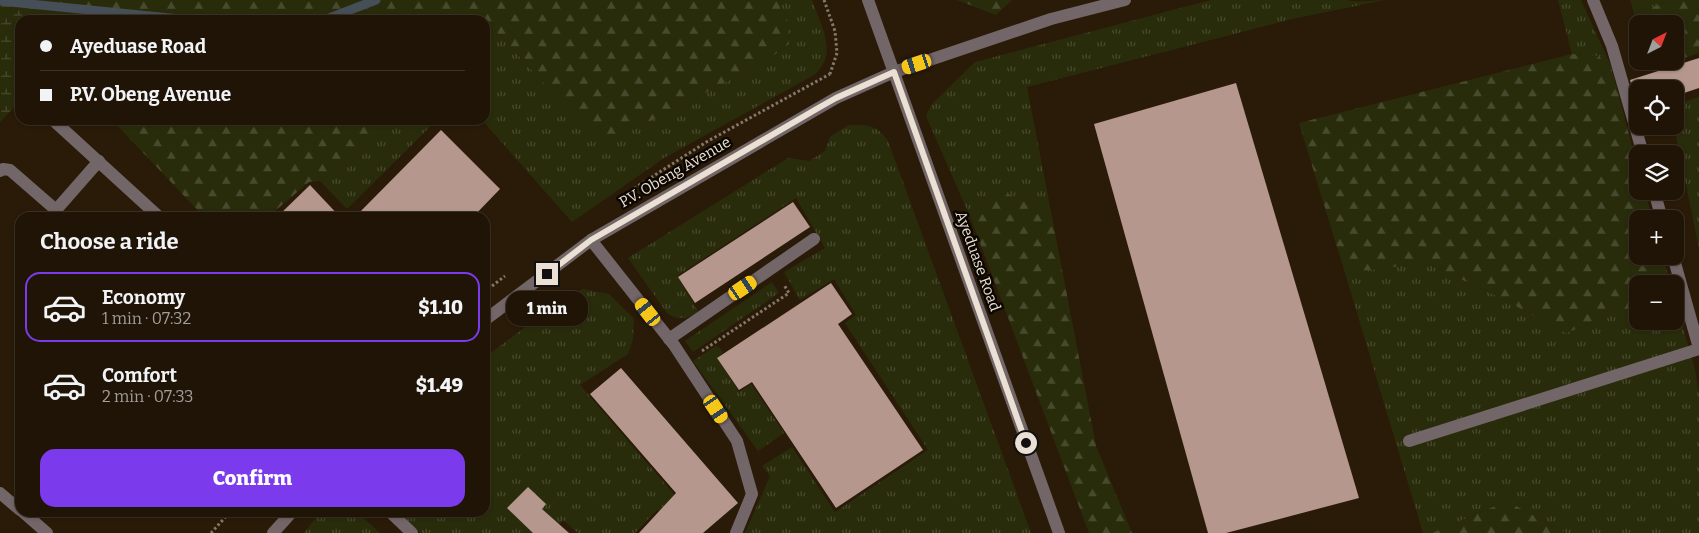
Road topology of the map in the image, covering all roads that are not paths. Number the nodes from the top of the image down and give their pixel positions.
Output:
1 (868, 0) edge
2 (1125, 0) edge
3 (1593, 0) edge
4 (894, 72) junction
5 (59, 125) edge
6 (1641, 145) edge
7 (99, 161) junction
8 (0, 171) edge
9 (58, 212) edge
10 (61, 212) edge
11 (154, 212) edge
12 (814, 239) dead end
13 (591, 240) junction
14 (1676, 265) edge
15 (490, 316) edge
16 (669, 339) junction
17 (1699, 348) edge
18 (1409, 440) dead end
19 (0, 493) edge
20 (15, 506) edge
21 (29, 517) edge
22 (287, 517) edge
23 (395, 517) edge
24 (47, 533) edge
25 (273, 533) edge
26 (412, 533) edge
27 (736, 533) edge
28 (1059, 533) edge

1 - 4 street, Ayeduase Road
2 - 4 street, P.V. Obeng Avenue
3 - 6 street
4 - 13 street, P.V. Obeng Avenue
4 - 28 street, Ayeduase Road
5 - 7 street
7 - 10 street
7 - 11 street
8 - 9 street
12 - 16 street
13 - 15 street, P.V. Obeng Avenue
13 - 16 street
14 - 17 street
16 - 27 street
17 - 18 street
19 - 20 street
21 - 24 street
22 - 25 street
23 - 26 street

